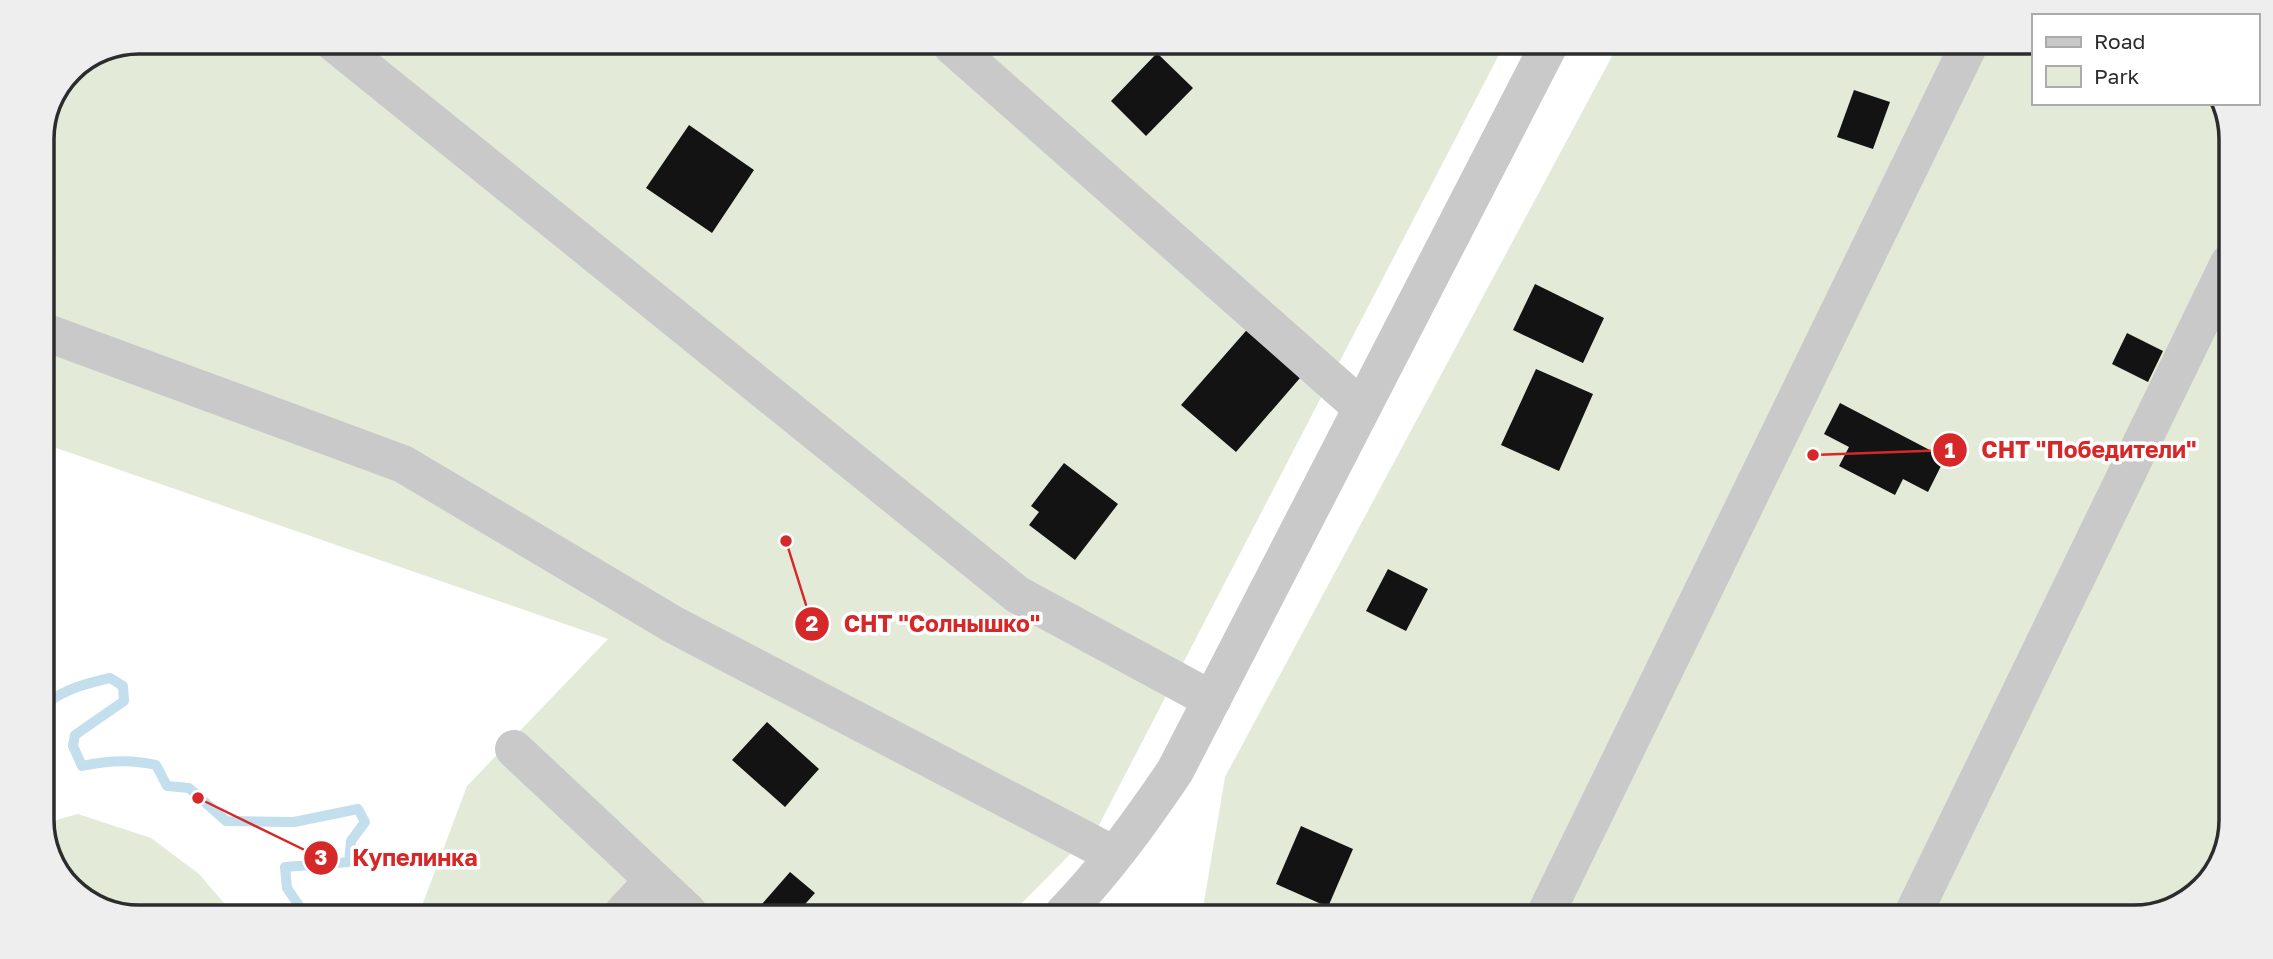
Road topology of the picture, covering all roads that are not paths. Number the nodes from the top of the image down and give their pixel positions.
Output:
1 (348, 54) edge
2 (961, 54) edge
3 (1544, 54) edge
4 (1964, 54) edge
5 (2219, 286) edge
6 (54, 335) edge
7 (1362, 408) junction
8 (1212, 700) junction
9 (514, 749) dead end
10 (1114, 855) junction
11 (654, 880) junction
12 (631, 905) edge
13 (681, 905) edge
14 (1072, 905) edge
15 (1550, 905) edge
16 (1917, 905) edge

1 - 8 street
2 - 7 street
3 - 7 street
4 - 15 street
5 - 16 street
6 - 10 street
7 - 8 street
8 - 10 street
9 - 11 street
10 - 14 street
11 - 12 street
11 - 13 street

